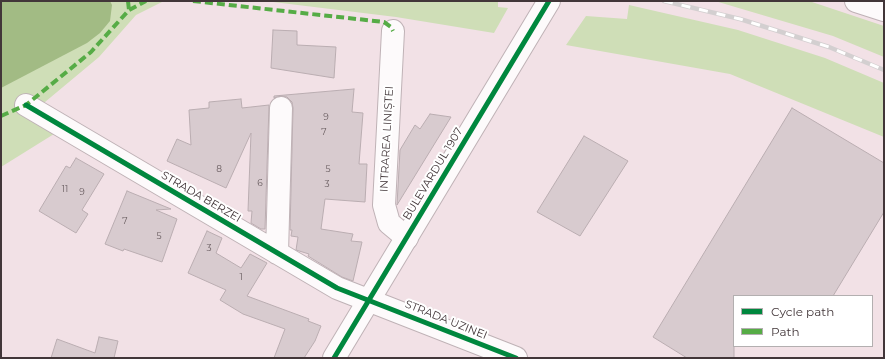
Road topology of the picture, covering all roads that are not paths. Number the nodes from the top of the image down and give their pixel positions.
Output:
1 (549, 1) edge
2 (856, 1) edge
3 (884, 10) edge
4 (393, 31) dead end
5 (26, 105) dead end
6 (280, 108) dead end
7 (407, 238) junction
8 (277, 252) junction
9 (369, 300) junction
10 (334, 358) edge
11 (516, 358) edge

1 - 7 street, BULEVARDUL 1907
2 - 3 street
4 - 7 street, INTRAREA LINIȘTEI
5 - 8 street, STRADA BERZEI
6 - 8 street
7 - 9 street, BULEVARDUL 1907
8 - 9 street, STRADA BERZEI
9 - 10 street, BULEVARDUL 1907
9 - 11 street, STRADA UZINEI

